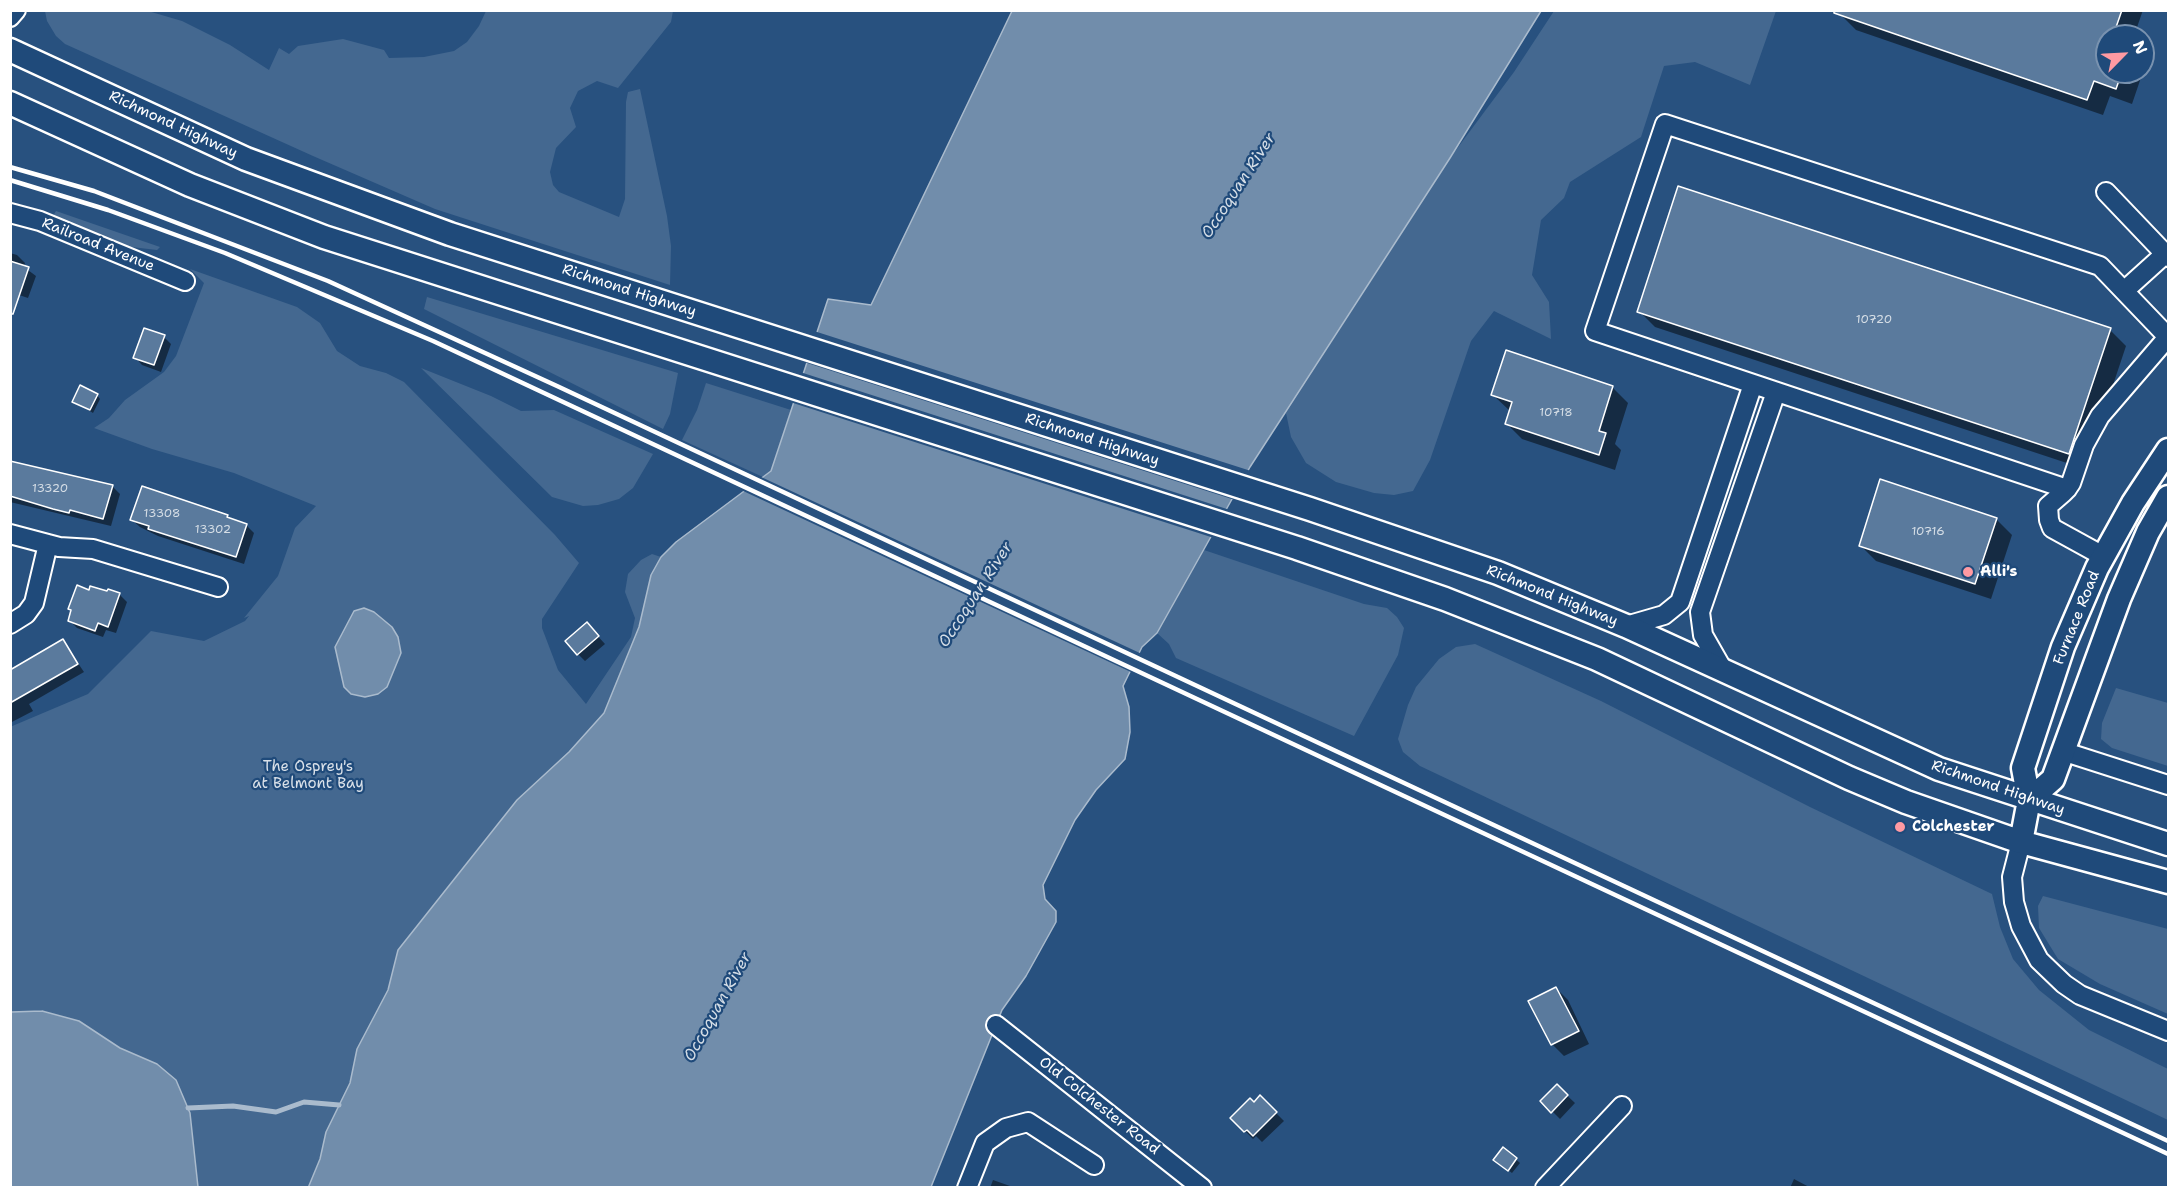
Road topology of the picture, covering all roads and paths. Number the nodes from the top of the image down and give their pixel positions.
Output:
1 (16, 10) edge
2 (10, 17) edge
3 (10, 50) edge
4 (10, 103) edge
5 (2106, 192) dead end
6 (10, 213) edge
7 (2167, 255) edge
8 (185, 281) dead end
9 (2124, 291) junction
10 (1753, 384) junction
11 (1776, 392) junction
12 (2169, 450) edge
13 (2067, 489) junction
14 (2169, 497) edge
15 (10, 534) edge
16 (48, 544) junction
17 (2103, 555) junction
18 (218, 586) dead end
19 (10, 624) edge
20 (1626, 626) junction
21 (1724, 670) junction
22 (2062, 751) junction
23 (2169, 785) edge
24 (2029, 800) junction
25 (2021, 842) junction
26 (2169, 844) edge
27 (2169, 882) edge
28 (996, 1025) dead end
29 (2169, 1031) edge
30 (1622, 1106) dead end
31 (1094, 1165) dead end
32 (967, 1188) edge
33 (1202, 1188) edge
34 (1545, 1188) edge

1 - 2 street
3 - 20 main road, Richmond Highway
4 - 25 main road
5 - 7 street
6 - 8 street, Railroad Avenue
7 - 9 street
9 - 10 street
9 - 13 street
10 - 11 street
10 - 20 street
11 - 13 street
11 - 21 street
12 - 17 main road, Furnace Road
13 - 17 street
14 - 22 main road
15 - 16 street
16 - 18 street
16 - 19 street
17 - 24 main road, Furnace Road
20 - 21 main road, Richmond Highway
21 - 24 main road, Richmond Highway
22 - 23 street
22 - 24 main road
24 - 25 main road, Furnace Road
24 - 26 main road, Richmond Highway
25 - 27 main road
25 - 29 street, Furnace Road
28 - 33 street, Old Colchester Road
30 - 34 street
31 - 32 street

